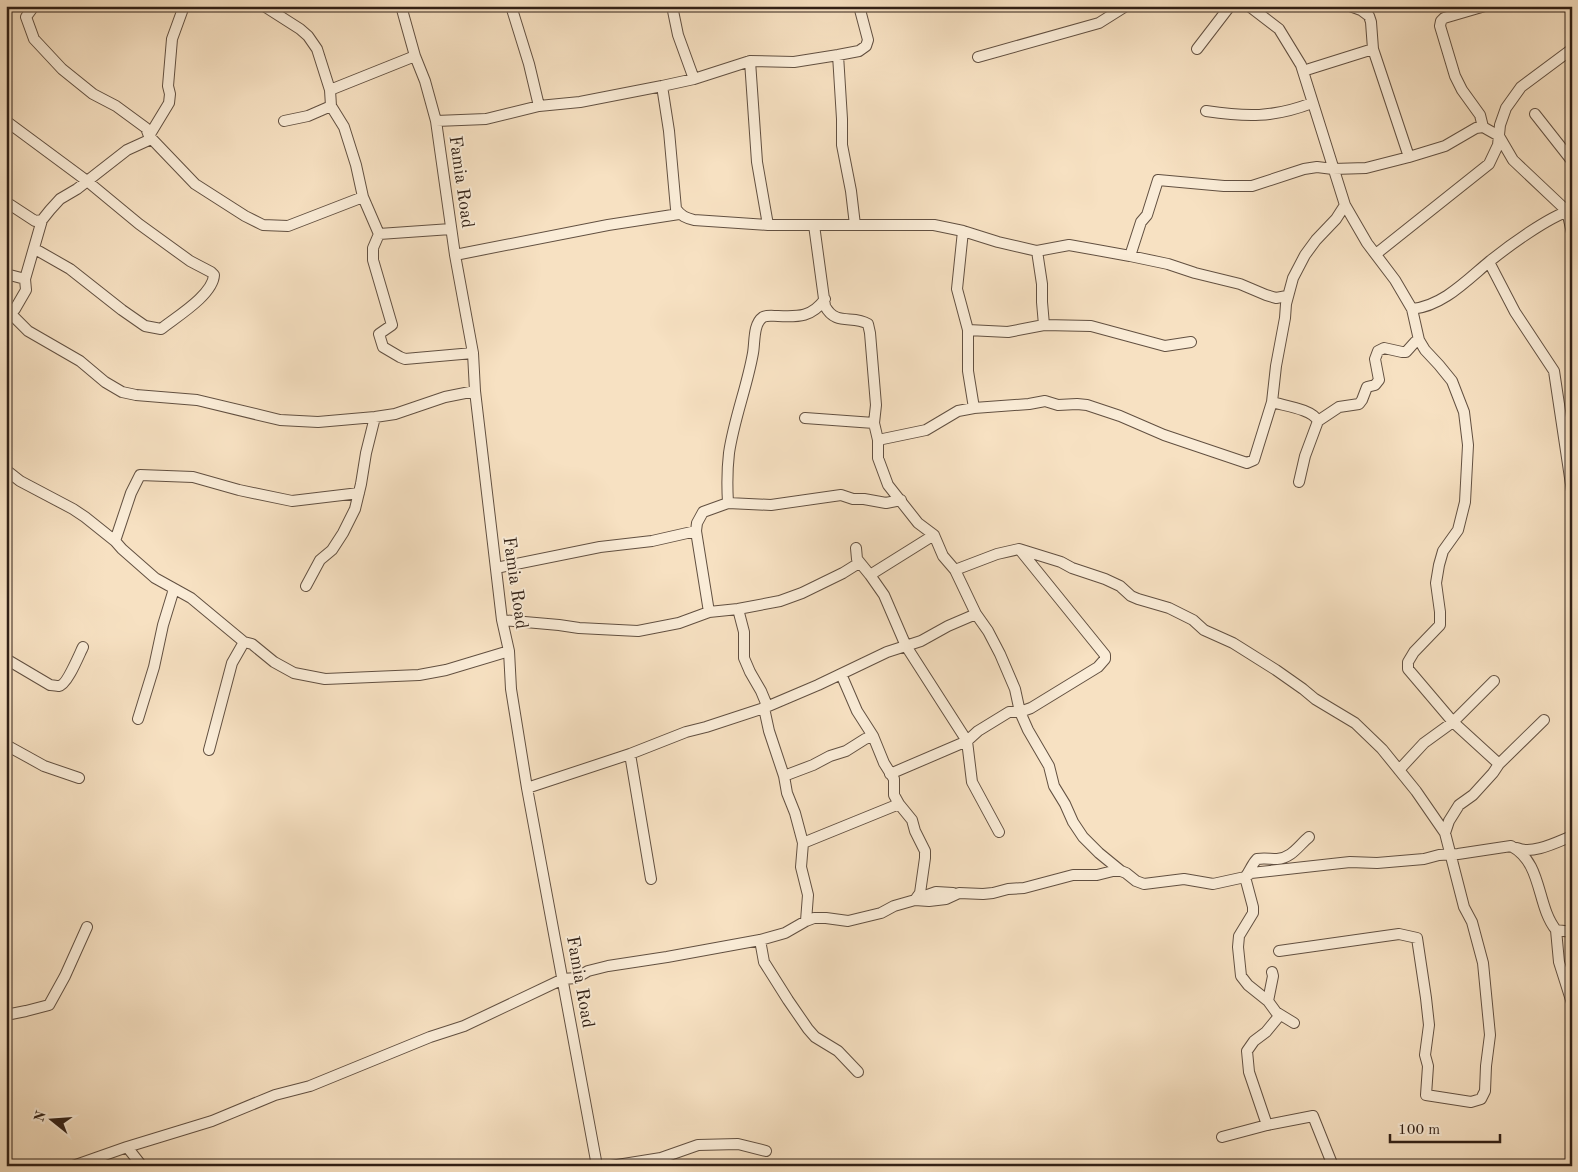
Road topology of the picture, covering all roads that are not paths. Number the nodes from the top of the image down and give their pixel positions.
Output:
1 (34, 6) edge
2 (184, 6) edge
3 (264, 6) edge
4 (401, 6) edge
5 (511, 6) edge
6 (672, 6) edge
7 (859, 6) edge
8 (1126, 6) edge
9 (1230, 6) edge
10 (1249, 6) edge
11 (1350, 6) edge
12 (1485, 6) edge
13 (1197, 49) dead end
14 (1373, 49) junction
15 (1572, 49) edge
16 (415, 56) junction
17 (838, 56) junction
18 (978, 57) dead end
19 (750, 61) junction
20 (1303, 71) junction
21 (694, 78) junction
22 (662, 86) junction
23 (330, 90) junction
24 (1312, 103) junction
25 (331, 106) junction
26 (539, 106) junction
27 (1206, 111) dead end
28 (1535, 114) dead end
29 (6, 120) edge
30 (284, 121) dead end
31 (436, 121) junction
32 (1483, 127) junction
33 (148, 136) junction
34 (1499, 136) junction
35 (1409, 157) junction
36 (1572, 161) edge
37 (1333, 169) junction
38 (87, 181) junction
39 (363, 198) junction
40 (6, 202) edge
41 (1345, 205) junction
42 (1569, 210) edge
43 (679, 214) junction
44 (42, 220) junction
45 (814, 225) junction
46 (855, 225) junction
47 (768, 226) junction
48 (451, 229) junction
49 (963, 231) junction
50 (1572, 233) edge
51 (379, 234) junction
52 (35, 249) junction
53 (1037, 251) junction
54 (1376, 254) junction
55 (455, 256) junction
56 (1130, 256) junction
57 (1489, 262) junction
58 (6, 274) edge
59 (25, 279) junction
60 (1288, 296) junction
61 (825, 299) junction
62 (1412, 309) junction
63 (8, 318) edge
64 (1044, 325) junction
65 (968, 330) junction
66 (1419, 340) junction
67 (1191, 342) dead end
68 (473, 353) junction
69 (475, 391) junction
70 (1272, 402) junction
71 (974, 408) junction
72 (376, 417) junction
73 (805, 418) dead end
74 (1318, 421) junction
75 (874, 423) junction
76 (878, 440) junction
77 (6, 470) edge
78 (1571, 480) edge
79 (1299, 482) dead end
80 (1572, 491) edge
81 (359, 492) junction
82 (900, 500) junction
83 (728, 503) junction
84 (696, 531) junction
85 (934, 535) junction
86 (115, 541) junction
87 (856, 548) dead end
88 (1019, 549) junction
89 (859, 563) junction
90 (496, 568) junction
91 (955, 570) junction
92 (870, 575) junction
93 (306, 586) dead end
94 (174, 589) junction
95 (738, 609) junction
96 (709, 612) junction
97 (976, 614) junction
98 (502, 620) junction
99 (244, 642) junction
100 (906, 646) junction
101 (83, 647) dead end
102 (509, 651) junction
103 (6, 658) edge
104 (841, 674) junction
105 (1494, 681) dead end
106 (764, 708) junction
107 (1020, 712) junction
108 (138, 718) dead end
109 (1544, 720) dead end
110 (1453, 722) junction
111 (873, 736) junction
112 (966, 741) junction
113 (6, 745) edge
114 (209, 750) dead end
115 (630, 754) junction
116 (1499, 764) junction
117 (1399, 770) junction
118 (890, 774) junction
119 (784, 776) junction
120 (79, 778) dead end
121 (527, 788) junction
122 (899, 804) junction
123 (999, 832) dead end
124 (1445, 833) junction
125 (1572, 836) edge
126 (1309, 837) dead end
127 (803, 844) junction
128 (1511, 846) junction
129 (1450, 855) junction
130 (1121, 871) junction
131 (1245, 877) junction
132 (651, 879) dead end
133 (915, 900) junction
134 (806, 921) junction
135 (87, 927) dead end
136 (1556, 930) junction
137 (1572, 932) edge
138 (760, 940) junction
139 (1279, 951) dead end
140 (1272, 972) dead end
141 (563, 979) junction
142 (1268, 1001) junction
143 (1572, 1003) edge
144 (6, 1015) edge
145 (1280, 1015) junction
146 (1294, 1023) dead end
147 (858, 1072) dead end
148 (1267, 1125) junction
149 (1222, 1138) dead end
150 (126, 1147) junction
151 (766, 1151) dead end
152 (73, 1166) edge
153 (142, 1166) edge
154 (597, 1166) edge
155 (612, 1166) edge
156 (1333, 1166) edge

1 - 33 street
2 - 33 street
3 - 23 street
4 - 16 street, Famia Road
5 - 26 street
6 - 21 street
7 - 17 street
8 - 18 street
9 - 13 street
10 - 20 street
11 - 14 street
12 - 32 street
14 - 20 street
14 - 35 street
15 - 34 street
16 - 23 street
16 - 31 street, Famia Road
17 - 19 street
17 - 46 street
19 - 21 street
19 - 47 street
20 - 24 street
21 - 22 street
22 - 26 street
22 - 43 street
23 - 25 street
24 - 27 street
24 - 37 street
25 - 30 street
25 - 39 street
26 - 31 street
28 - 36 street
29 - 38 street
31 - 48 street, Famia Road
32 - 34 street
32 - 35 street
33 - 38 street
33 - 39 street
34 - 42 street
34 - 54 street
35 - 37 street
37 - 41 street
37 - 56 street
38 - 44 street
38 - 52 street
39 - 51 street
40 - 44 street
41 - 54 street
41 - 60 street
42 - 50 street
42 - 57 street
43 - 47 street
43 - 55 street
44 - 52 street
45 - 46 street
45 - 47 street
45 - 61 street
46 - 49 street
48 - 51 street
48 - 55 street, Famia Road
49 - 53 street
49 - 65 street
51 - 68 street
52 - 59 street
53 - 56 street
53 - 64 street
54 - 62 street
55 - 68 street, Famia Road
56 - 60 street
57 - 62 street
57 - 78 street
58 - 59 street
59 - 63 street
60 - 70 street
61 - 75 street
61 - 83 street
62 - 66 street
63 - 72 street
64 - 65 street
64 - 67 street
65 - 71 street
66 - 74 street
66 - 110 street
68 - 69 street, Famia Road
69 - 72 street
69 - 90 street, Famia Road
70 - 71 street
70 - 74 street
71 - 76 street
72 - 81 street
73 - 75 street
74 - 79 street
75 - 76 street
76 - 82 street
77 - 86 street
78 - 80 street
81 - 86 street
81 - 93 street
82 - 83 street
82 - 85 street
83 - 84 street
84 - 90 street
84 - 96 street
85 - 91 street
85 - 92 street
86 - 94 street
87 - 89 street
88 - 91 street
88 - 107 street
88 - 117 street
89 - 92 street
89 - 95 street
90 - 98 street, Famia Road
91 - 97 street
92 - 100 street
94 - 99 street
94 - 108 street
95 - 96 street
95 - 106 street
96 - 98 street
97 - 100 street
97 - 107 street
98 - 102 street, Famia Road
99 - 102 street
99 - 114 street
100 - 104 street
100 - 112 street
101 - 103 street
102 - 121 street, Famia Road
104 - 106 street
104 - 111 street
105 - 110 street
106 - 115 street
106 - 119 street
107 - 112 street
107 - 130 street
109 - 116 street
110 - 116 street
110 - 117 street
111 - 118 street
111 - 119 street
112 - 118 street
112 - 123 street
113 - 120 street
115 - 121 street
115 - 132 street
116 - 124 street
117 - 124 street
118 - 122 street
119 - 127 street
121 - 141 street, Famia Road
122 - 127 street
122 - 133 street
124 - 129 street
125 - 128 street
126 - 131 street
127 - 134 street
128 - 129 street
128 - 136 street
129 - 131 street
129 - 139 street
130 - 131 street
130 - 133 street
131 - 142 street
133 - 134 street
134 - 138 street
135 - 144 street
136 - 137 street
136 - 143 street
138 - 141 street
138 - 147 street
140 - 142 street
141 - 150 street
141 - 154 street, Famia Road
142 - 145 street
145 - 146 street
145 - 148 street
148 - 149 street
148 - 156 street
150 - 152 street
150 - 153 street
151 - 155 street

